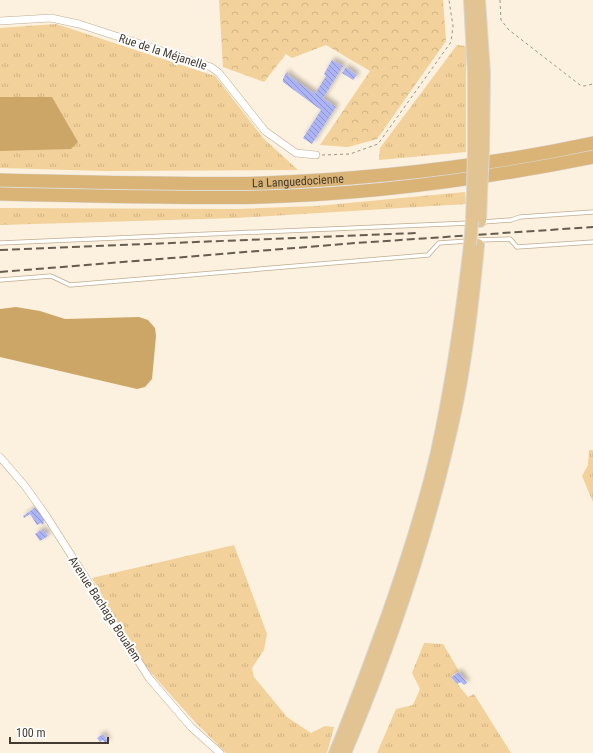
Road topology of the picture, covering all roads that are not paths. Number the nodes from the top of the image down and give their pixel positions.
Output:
1 (470, 0) edge
2 (479, 0) edge
3 (0, 21) edge
4 (593, 143) edge
5 (479, 151) junction
6 (316, 155) road end
7 (593, 157) edge
8 (0, 180) edge
9 (0, 194) edge
10 (593, 212) edge
11 (593, 242) edge
12 (0, 243) edge
13 (474, 245) junction
14 (0, 280) edge
15 (0, 457) edge
16 (220, 753) edge
17 (335, 753) edge
18 (346, 753) edge

1 - 5 highway
2 - 5 highway
3 - 6 street, Rue de la Méjanelle
4 - 8 highway, La Languedocienne
5 - 13 highway, bridge
7 - 9 highway, La Languedocienne
10 - 12 lane
11 - 14 lane
13 - 17 highway
13 - 18 highway
15 - 16 street, Avenue Bachaga Boualem

